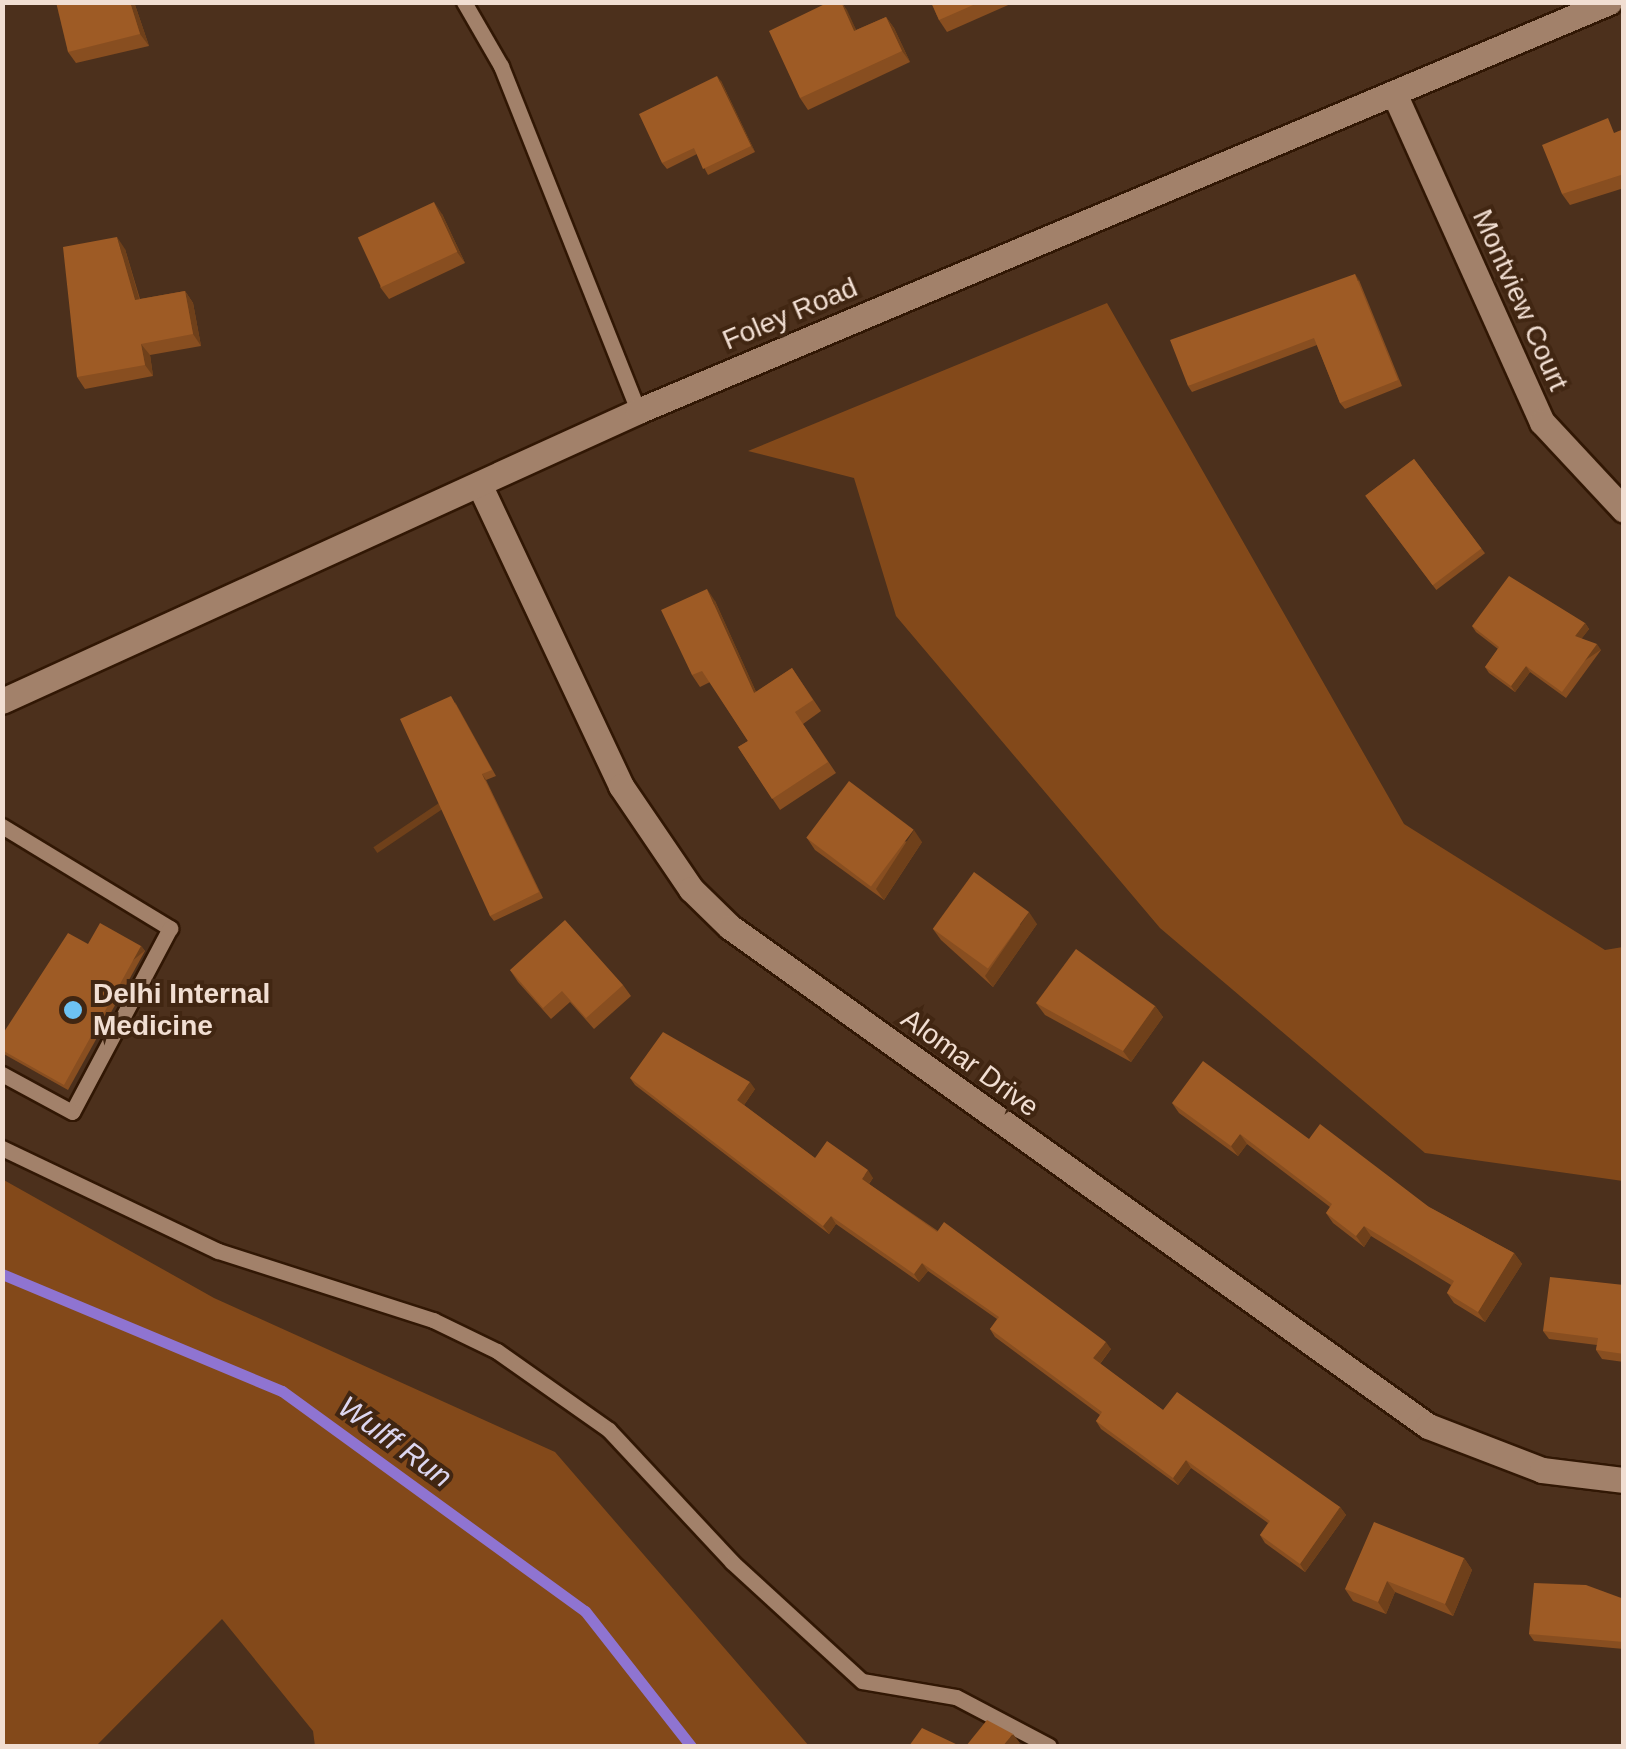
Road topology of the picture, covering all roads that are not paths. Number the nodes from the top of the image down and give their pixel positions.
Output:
1 (464, 2) edge
2 (1609, 2) edge
3 (1394, 93) junction
4 (638, 410) junction
5 (479, 484) junction
6 (1624, 510) edge
7 (2, 700) edge
8 (2, 826) edge
9 (2, 1074) edge
10 (2, 1148) edge
11 (1624, 1480) edge
12 (1048, 1746) edge

1 - 4 lane
2 - 3 street, Foley Road
3 - 4 street, Foley Road
3 - 6 street, Montview Court
4 - 5 street, Foley Road
5 - 7 street, Foley Road
5 - 11 street, Alomar Drive
8 - 9 lane
10 - 12 lane

